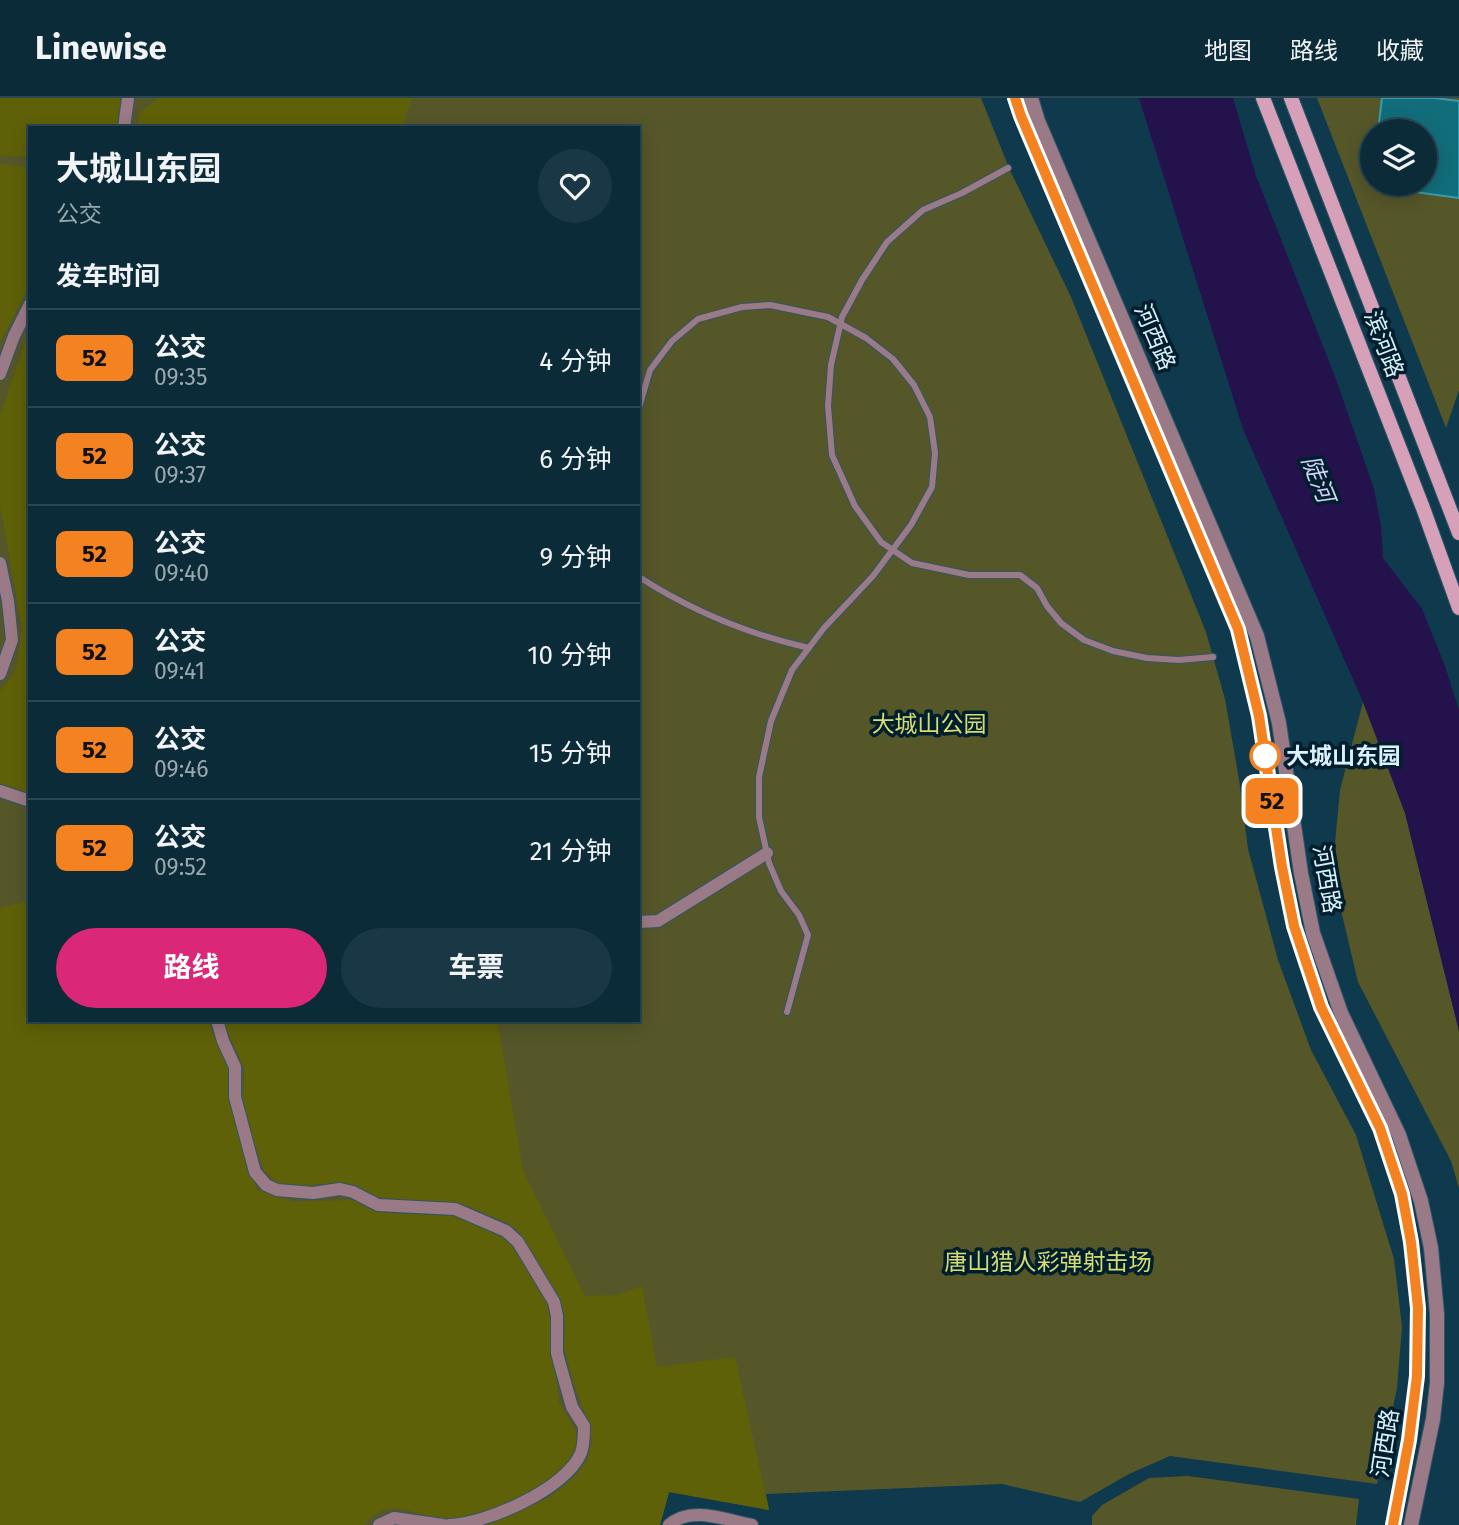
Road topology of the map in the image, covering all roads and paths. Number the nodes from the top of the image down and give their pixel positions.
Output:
1 (128, 98) edge
2 (1015, 98) edge
3 (1031, 98) edge
4 (1263, 98) edge
5 (1291, 98) edge
6 (124, 126) edge
7 (1009, 167) dead end
8 (28, 308) edge
9 (0, 374) edge
10 (640, 405) edge
11 (1459, 533) edge
12 (0, 563) edge
13 (640, 578) edge
14 (1459, 608) edge
15 (809, 648) junction
16 (1213, 657) dead end
17 (0, 674) edge
18 (0, 791) edge
19 (28, 800) edge
20 (767, 853) junction
21 (640, 922) edge
22 (788, 1012) dead end
23 (218, 1022) edge
24 (379, 1525) edge
25 (443, 1525) edge
26 (449, 1525) edge
27 (669, 1525) edge
28 (752, 1525) edge
29 (1393, 1525) edge
30 (1412, 1525) edge

1 - 6 street
2 - 29 street, 河西路
3 - 30 street, 河西路
4 - 14 main road, 滨河路
5 - 11 main road, 滨河路
7 - 16 lane
8 - 9 street
10 - 15 lane
12 - 17 street
13 - 15 lane
15 - 20 lane
18 - 19 street
20 - 21 street
20 - 22 lane
23 - 26 street
24 - 25 street
27 - 28 street

